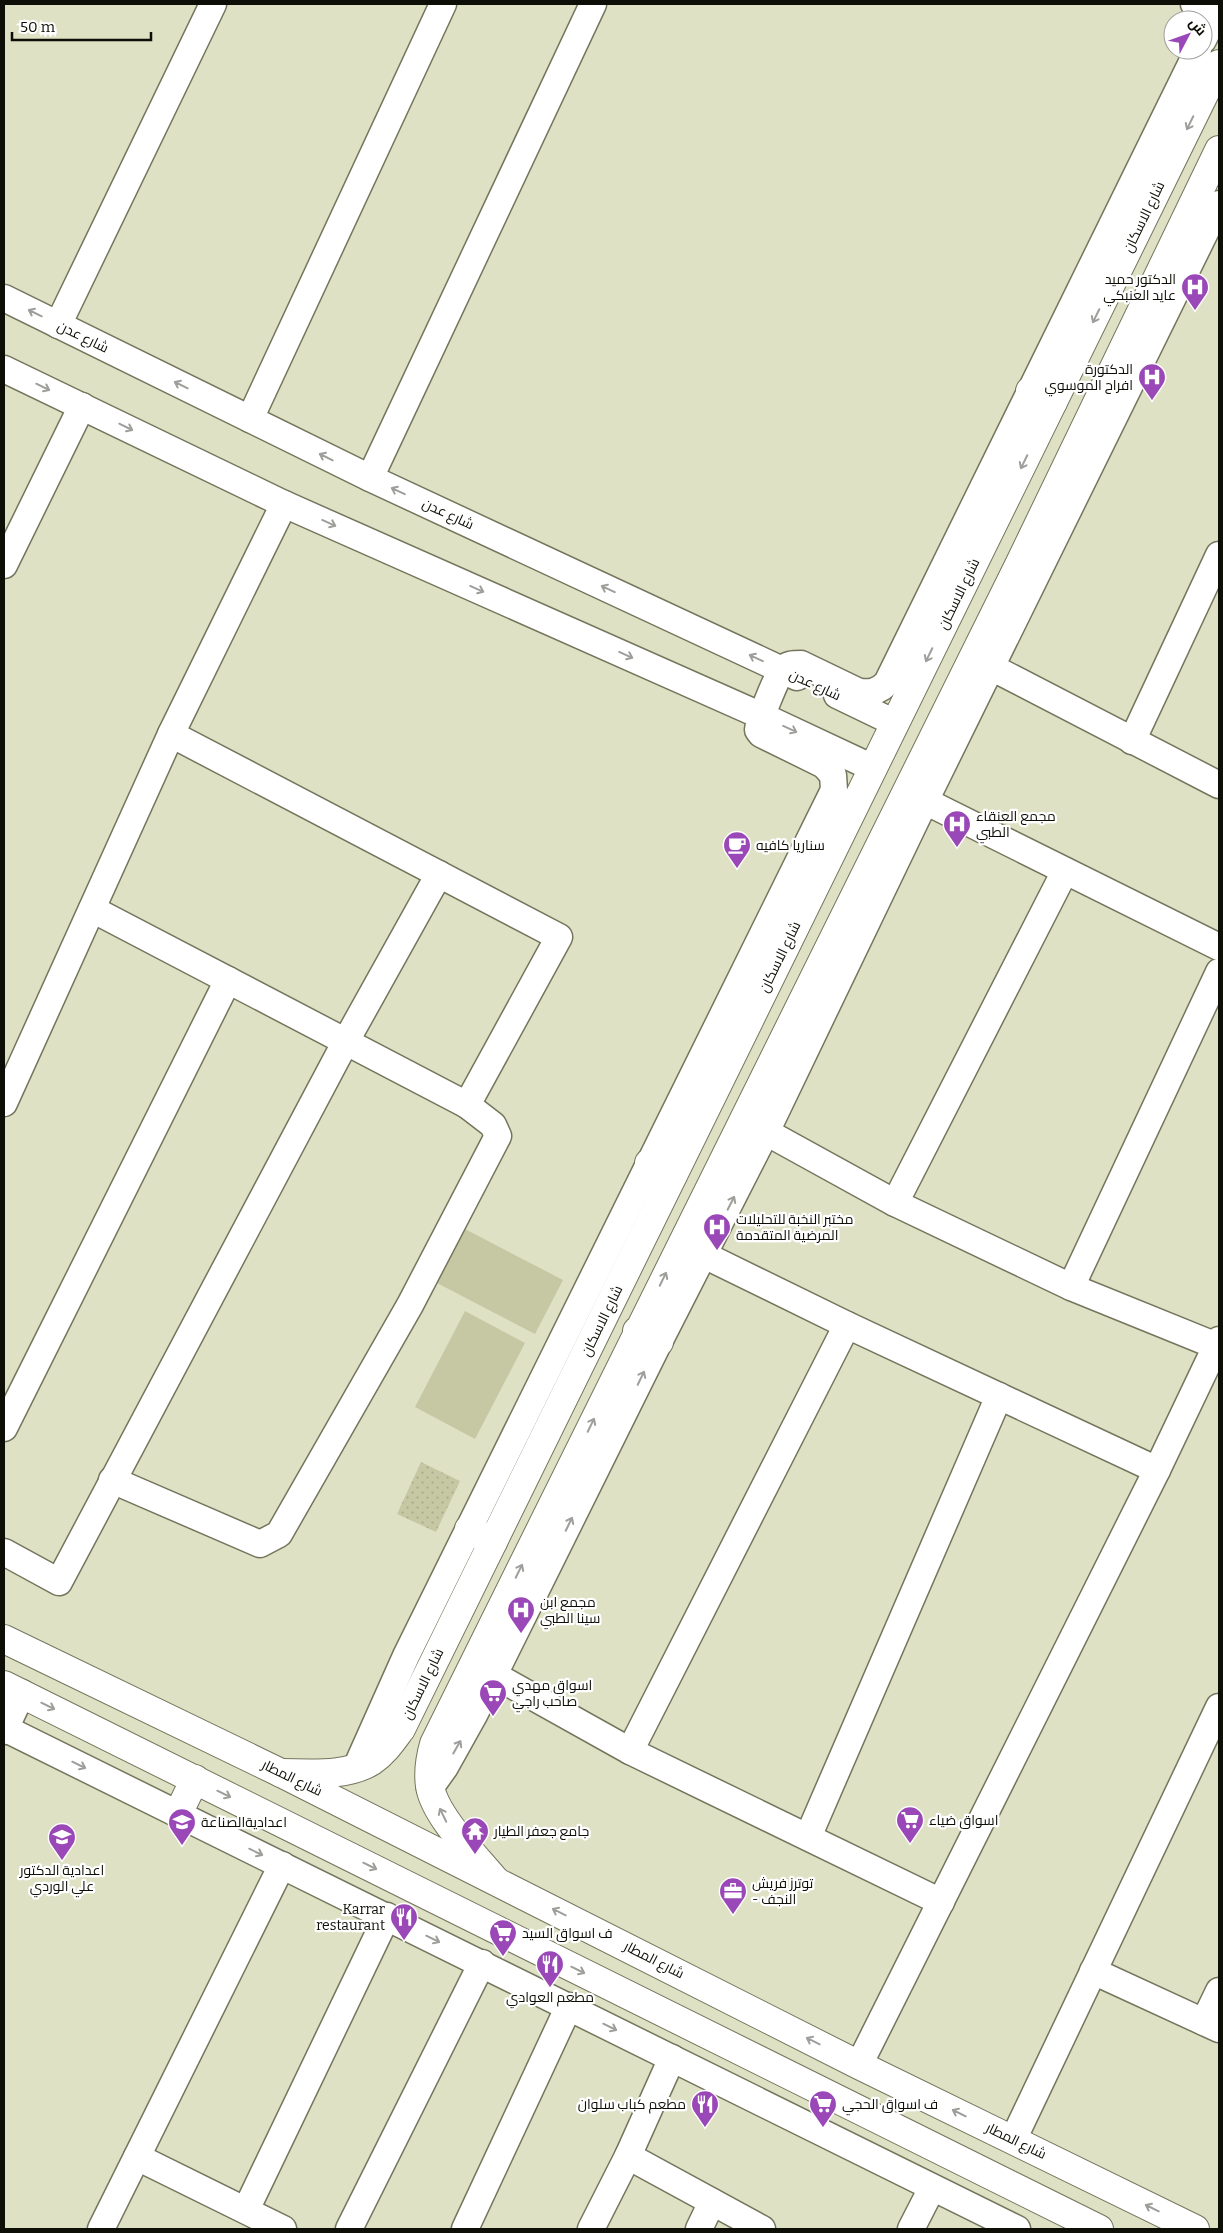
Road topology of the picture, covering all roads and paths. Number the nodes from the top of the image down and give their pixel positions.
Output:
1 (213, 4) edge
2 (443, 4) edge
3 (593, 4) edge
4 (1194, 60) edge
5 (1219, 64) edge
6 (1211, 103) edge
7 (1219, 150) edge
8 (1171, 164) junction
9 (1205, 180) junction
10 (1219, 204) edge
11 (4, 298) edge
12 (1154, 312) junction
13 (58, 325) junction
14 (4, 369) edge
15 (1042, 397) junction
16 (82, 406) junction
17 (250, 419) junction
18 (370, 478) junction
19 (284, 504) junction
20 (1219, 555) edge
21 (4, 565) edge
22 (1027, 571) junction
23 (1210, 598) edge
24 (991, 667) junction
25 (782, 670) junction
26 (762, 716) junction
27 (895, 722) junction
28 (171, 734) junction
29 (1132, 741) junction
30 (873, 768) junction
31 (1219, 785) edge
32 (924, 787) junction
33 (1065, 871) junction
34 (439, 874) junction
35 (92, 909) junction
36 (1219, 947) edge
37 (1219, 972) edge
38 (228, 980) junction
39 (346, 1041) junction
40 (4, 1103) edge
41 (467, 1105) junction
42 (766, 1132) junction
43 (649, 1163) junction
44 (673, 1175) junction
45 (895, 1203) junction
46 (704, 1255) junction
47 (1071, 1287) junction
48 (847, 1325) junction
49 (648, 1337) junction
50 (1218, 1344) edge
51 (999, 1396) junction
52 (4, 1428) edge
53 (1157, 1470) junction
54 (112, 1480) junction
55 (469, 1529) junction
56 (493, 1542) junction
57 (4, 1552) edge
58 (466, 1596) junction
59 (501, 1608) junction
60 (446, 1638) junction
61 (4, 1639) edge
62 (479, 1653) junction
63 (494, 1675) junction
64 (13, 1689) edge
65 (1219, 1707) edge
66 (4, 1729) edge
67 (630, 1751) junction
68 (356, 1768) junction
69 (281, 1773) junction
70 (195, 1779) junction
71 (430, 1788) junction
72 (178, 1814) junction
73 (808, 1837) junction
74 (282, 1865) junction
75 (495, 1880) junction
76 (941, 1902) junction
77 (387, 1916) junction
78 (482, 1964) junction
79 (1093, 1972) junction
80 (1219, 1991) edge
81 (569, 2006) junction
82 (1211, 2026) edge
83 (672, 2058) junction
84 (859, 2065) junction
85 (1013, 2140) junction
86 (628, 2156) junction
87 (137, 2157) junction
88 (932, 2188) junction
89 (712, 2202) junction
90 (246, 2210) junction
91 (101, 2229) edge
92 (283, 2229) edge
93 (349, 2229) edge
94 (465, 2229) edge
95 (591, 2229) edge
96 (699, 2229) edge
97 (762, 2229) edge
98 (910, 2229) edge
99 (1017, 2229) edge
100 (1099, 2229) edge
101 (1196, 2229) edge

1 - 13 street
2 - 17 street
3 - 18 street
4 - 15 street
5 - 6 main road, شارع الاسكان
6 -> 8 main road, شارع الاسكان
7 - 9 main road
8 - 9 main road
8 -> 15 main road, شارع الاسكان
9 - 12 main road
10 - 12 street
13 -> 11 street, شارع عدن
12 - 22 main road
17 -> 13 street, شارع عدن
14 -> 16 street
15 - 25 street
15 -> 27 main road, شارع الاسكان
16 -> 19 street
16 - 21 street
18 -> 17 street, شارع عدن
25 -> 18 street, شارع عدن
19 -> 26 street
19 - 28 street
20 - 23 street
22 - 24 street
22 - 32 main road
23 - 29 street
24 - 29 street
24 - 32 street
25 - 26 street
25 - 27 street, شارع عدن
26 -> 30 street
26 - 43 street
27 - 30 main road, شارع الاسكان
28 - 34 street
28 - 35 street
29 - 31 street
30 - 44 main road, شارع الاسكان
32 - 33 street
32 - 42 street
49 -> 32 main road
33 - 36 street
33 - 45 street
34 - 39 street
34 - 41 street
35 - 38 street
35 - 40 street
37 - 47 street
38 - 39 street
38 - 52 street
39 - 41 street
39 - 54 street
41 - 54 street
42 - 45 street
46 -> 42 street
43 - 44 main road
43 - 55 street
44 - 56 main road, شارع الاسكان
45 - 47 street
46 - 48 street
46 - 49 street
47 - 50 street
48 - 51 street
48 - 67 street
59 -> 49 main road
63 -> 49 street
50 - 53 street
51 - 53 street
51 - 73 street
53 - 76 street
54 - 57 street
55 - 56 main road
55 - 68 street
56 - 58 main road, شارع الاسكان
58 - 59 main road
58 - 60 main road, شارع الاسكان
59 - 62 main road
60 - 62 main road
60 - 68 main road, شارع الاسكان
61 - 69 main road, شارع المطار
62 - 71 main road
63 - 67 street
71 -> 63 street
64 - 66 street
64 -> 70 main road
65 - 79 street
66 -> 72 street
67 - 73 street
68 - 69 main road, شارع الاسكان
69 - 75 main road, شارع المطار
70 - 72 main road
70 -> 100 main road
75 -> 71 main road
72 -> 74 street
73 - 76 street
74 - 77 street
74 - 87 street
84 -> 75 main road, شارع المطار
76 - 84 street
77 -> 78 street
77 - 90 street
78 - 81 street
78 - 93 street
79 - 82 street
79 - 85 street
80 - 82 street
81 -> 83 street
81 - 94 street
83 - 86 street
83 - 88 street
85 -> 84 main road, شارع المطار
101 -> 85 main road, شارع المطار
86 - 89 street
86 - 95 street
87 - 90 street
87 - 91 street
88 - 98 street
88 - 99 street
89 - 96 street
89 - 97 street
90 - 92 street

